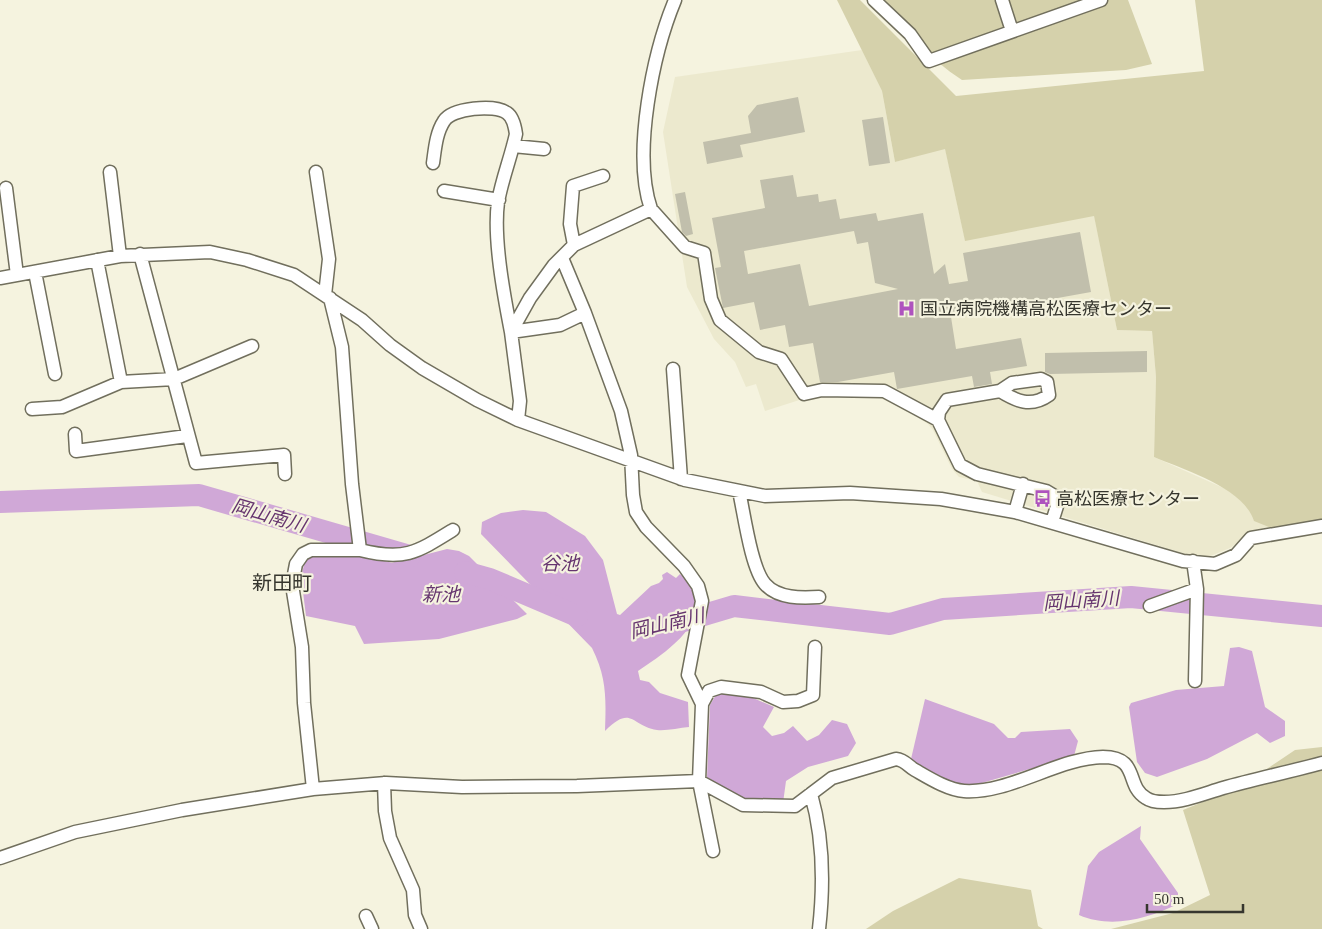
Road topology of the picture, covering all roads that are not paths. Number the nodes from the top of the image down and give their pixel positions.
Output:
1 (675, 0) edge
2 (874, 0) edge
3 (1002, 0) edge
4 (1095, 1) edge
5 (1012, 31) junction
6 (513, 146) junction
7 (544, 149) dead end
8 (433, 163) dead end
9 (110, 172) dead end
10 (316, 172) dead end
11 (603, 176) dead end
12 (6, 188) dead end
13 (444, 191) dead end
14 (499, 200) junction
15 (650, 209) junction
16 (574, 245) junction
17 (140, 254) junction
18 (120, 256) junction
19 (562, 258) junction
20 (97, 260) junction
21 (35, 272) junction
22 (17, 275) junction
23 (0, 278) edge
24 (327, 296) junction
25 (584, 313) junction
26 (511, 332) junction
27 (252, 346) dead end
28 (673, 369) dead end
29 (55, 374) dead end
30 (174, 379) junction
31 (120, 382) junction
32 (1000, 391) dead end
33 (32, 409) dead end
34 (518, 420) junction
35 (938, 420) junction
36 (75, 434) dead end
37 (187, 436) junction
38 (631, 461) junction
39 (285, 474) dead end
40 (681, 479) junction
41 (1023, 484) junction
42 (739, 491) junction
43 (1016, 512) junction
44 (1052, 522) junction
45 (1322, 526) edge
46 (453, 530) dead end
47 (360, 550) junction
48 (1193, 562) junction
49 (1197, 589) junction
50 (820, 597) dead end
51 (1150, 606) dead end
52 (815, 647) dead end
53 (1195, 681) dead end
54 (702, 704) junction
55 (1322, 763) edge
56 (700, 781) junction
57 (384, 783) junction
58 (313, 789) junction
59 (811, 794) junction
60 (713, 851) dead end
61 (0, 858) edge
62 (366, 916) dead end
63 (372, 929) edge
64 (421, 929) edge
65 (819, 929) edge

1 - 15 street
2 - 5 street
3 - 5 street
4 - 5 street
6 - 7 street
6 - 8 street
6 - 14 street
9 - 18 street
10 - 24 street
11 - 16 street
12 - 22 street
13 - 14 street
14 - 26 street
15 - 16 street
15 - 35 street
16 - 19 street
17 - 18 street
17 - 24 street
17 - 30 street
18 - 20 street
19 - 25 street
19 - 26 street
20 - 21 street
20 - 31 street
21 - 22 street
21 - 29 street
22 - 23 street
24 - 34 street
24 - 47 street
25 - 26 street
25 - 38 street
26 - 34 street
27 - 30 street
28 - 40 street
30 - 31 street
30 - 37 street
31 - 33 street
32 - 35 street
34 - 38 street
35 - 41 street
36 - 37 street
37 - 39 street
38 - 40 street
38 - 54 street
40 - 42 street
41 - 43 street
41 - 44 street
42 - 43 street
42 - 50 street
43 - 44 street
44 - 48 street
45 - 48 street
46 - 47 street
47 - 58 street
48 - 49 street
49 - 51 street
49 - 53 street
52 - 54 street
54 - 56 street
55 - 59 street
56 - 57 street
56 - 59 street
56 - 60 street
57 - 58 street
57 - 64 street
58 - 61 street
59 - 65 street
62 - 63 street

